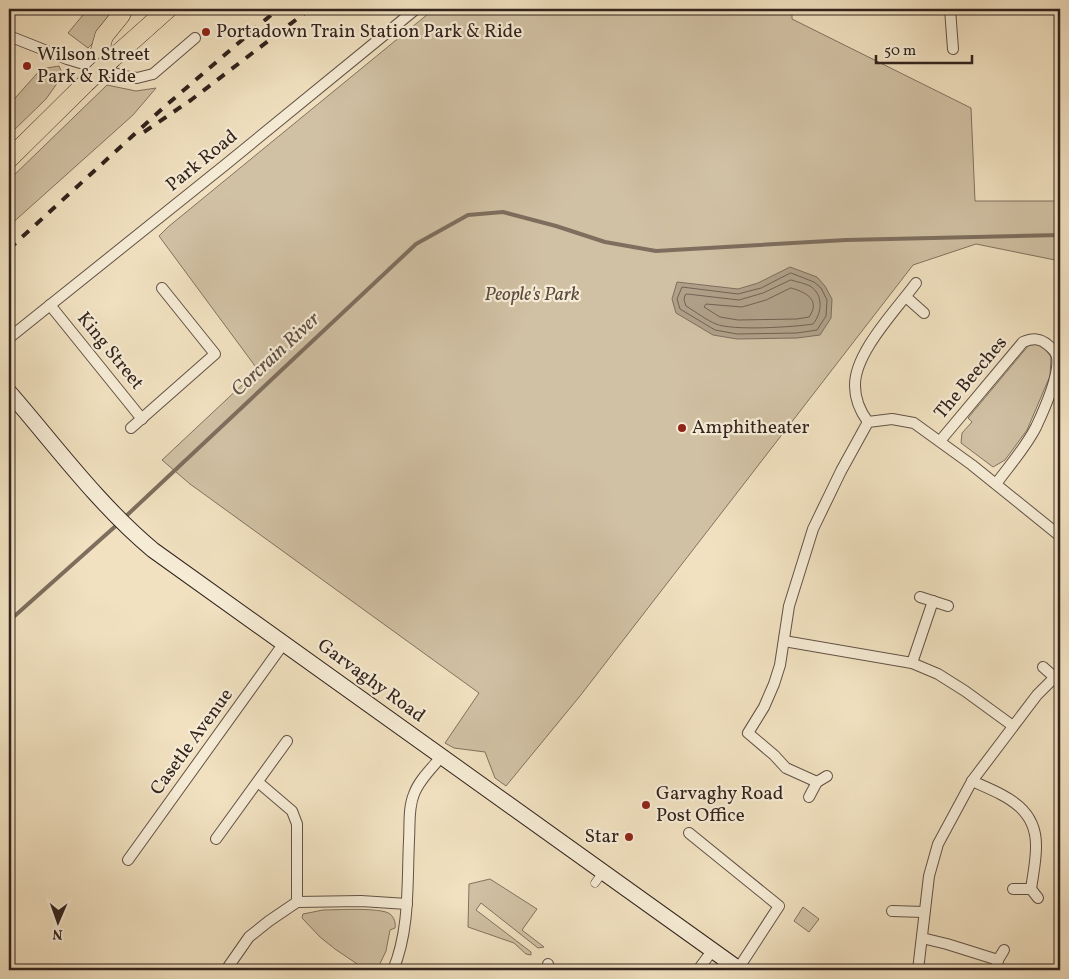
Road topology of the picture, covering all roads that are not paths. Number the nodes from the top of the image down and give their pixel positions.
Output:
1 (124, 9) edge
2 (168, 9) edge
3 (416, 9) edge
4 (950, 9) edge
5 (9, 36) edge
6 (195, 38) dead end
7 (953, 49) dead end
8 (106, 56) junction
9 (9, 159) edge
10 (916, 283) dead end
11 (162, 288) dead end
12 (906, 297) junction
13 (50, 305) junction
14 (924, 313) dead end
15 (9, 338) edge
16 (9, 392) edge
17 (142, 419) junction
18 (868, 422) junction
19 (131, 428) dead end
20 (940, 441) junction
21 (996, 484) junction
22 (1060, 536) edge
23 (920, 597) dead end
24 (933, 601) junction
25 (948, 606) dead end
26 (784, 641) junction
27 (284, 643) junction
28 (912, 663) junction
29 (1043, 667) dead end
30 (1057, 680) edge
31 (1013, 726) junction
32 (287, 740) dead end
33 (441, 757) junction
34 (827, 776) dead end
35 (972, 781) junction
36 (258, 782) junction
37 (817, 782) junction
38 (809, 797) dead end
39 (689, 833) dead end
40 (216, 839) dead end
41 (128, 860) dead end
42 (1013, 889) dead end
43 (1031, 889) junction
44 (1038, 898) dead end
45 (297, 902) junction
46 (407, 904) junction
47 (892, 911) dead end
48 (924, 912) junction
49 (922, 938) junction
50 (1004, 950) dead end
51 (712, 951) junction
52 (997, 965) edge
53 (226, 970) edge
54 (393, 970) edge
55 (698, 970) edge
56 (739, 970) edge
57 (918, 970) edge

1 - 8 highway
2 - 8 highway
3 - 13 street, Park Road
4 - 7 street
5 - 6 street
8 - 9 highway, bridge
10 - 12 street
11 - 17 street
12 - 14 street
12 - 18 street
13 - 15 street, Park Road
13 - 17 street, King Street
16 - 27 main road, Garvaghy Road
17 - 19 street
18 - 20 street, The Beeches
18 - 26 street
20 - 21 street, The Beeches
20 - 21 street, The Beeches
21 - 22 street, The Beeches
23 - 24 street
24 - 25 street
24 - 28 street
26 - 28 street
26 - 37 street
27 - 33 main road, Garvaghy Road
27 - 41 street, Casetle Avenue
28 - 31 street
29 - 30 street
30 - 31 street
31 - 35 street
32 - 36 street
33 - 46 street
33 - 51 main road, Garvaghy Road
34 - 37 street
35 - 43 street
35 - 48 street
36 - 40 street
36 - 45 street
37 - 38 street
39 - 56 street
42 - 43 street
43 - 44 street
45 - 46 street
45 - 53 street
46 - 54 street
47 - 48 street
48 - 49 street
49 - 52 street
49 - 57 street
50 - 52 street
51 - 55 street
51 - 56 main road, Garvaghy Road

